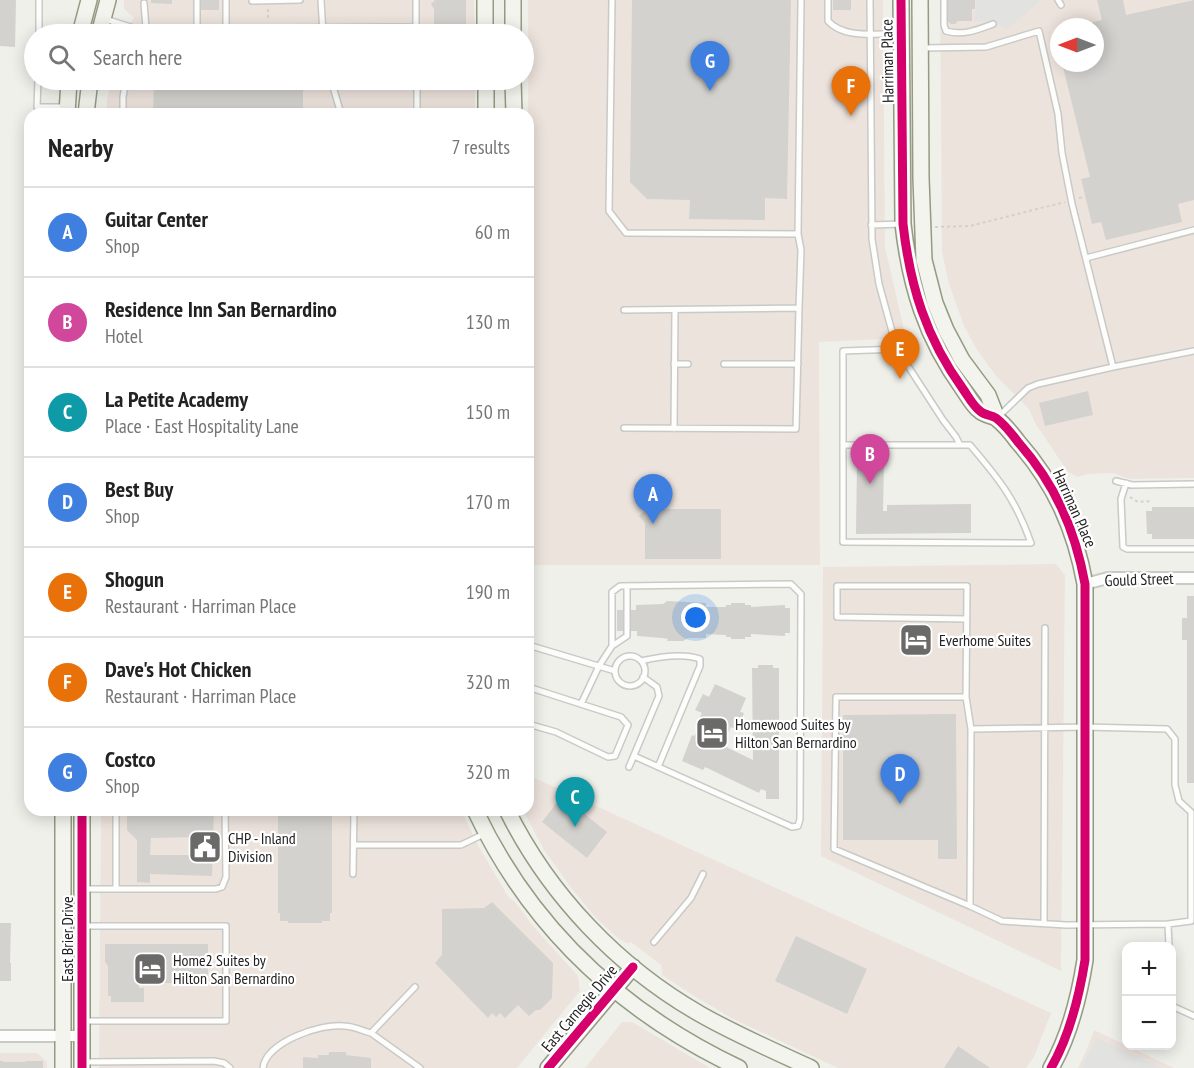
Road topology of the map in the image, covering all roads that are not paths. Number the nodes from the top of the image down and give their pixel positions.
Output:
1 (39, 0) edge
2 (89, 0) edge
3 (108, 0) edge
4 (197, 0) edge
5 (226, 0) edge
6 (300, 0) edge
7 (321, 0) edge
8 (416, 0) edge
9 (485, 0) edge
10 (513, 0) edge
11 (612, 0) edge
12 (801, 0) edge
13 (828, 0) edge
14 (870, 0) edge
15 (901, 0) edge
16 (920, 0) edge
17 (944, 0) edge
18 (252, 1) edge
19 (268, 1) edge
20 (144, 3) dead end
21 (103, 19) junction
22 (39, 24) edge
23 (83, 24) edge
24 (102, 24) edge
25 (116, 24) edge
26 (146, 24) edge
27 (196, 24) edge
28 (226, 24) edge
29 (322, 24) edge
30 (416, 24) edge
31 (485, 24) edge
32 (513, 24) edge
33 (993, 24) dead end
34 (870, 33) junction
35 (901, 35) junction
36 (920, 48) junction
37 (38, 90) edge
38 (68, 90) edge
39 (89, 90) edge
40 (124, 90) edge
41 (334, 90) edge
42 (417, 90) edge
43 (486, 90) edge
44 (513, 90) edge
45 (45, 108) edge
46 (67, 108) edge
47 (87, 108) edge
48 (123, 108) edge
49 (339, 108) edge
50 (417, 108) edge
51 (486, 108) edge
52 (514, 108) edge
53 (903, 224) junction
54 (871, 225) junction
55 (1194, 231) edge
56 (798, 234) junction
57 (1086, 258) junction
58 (799, 308) junction
59 (624, 310) dead end
60 (675, 310) junction
61 (900, 349) junction
62 (1194, 351) edge
63 (675, 364) junction
64 (688, 364) dead end
65 (724, 364) dead end
66 (798, 364) junction
67 (1113, 367) junction
68 (996, 418) junction
69 (624, 428) dead end
70 (674, 429) junction
71 (843, 445) junction
72 (960, 445) junction
73 (1116, 481) dead end
74 (1126, 483) junction
75 (1194, 484) edge
76 (1194, 549) edge
77 (1194, 578) edge
78 (1085, 584) junction
79 (627, 586) junction
80 (967, 619) junction
81 (1045, 628) dead end
82 (612, 646) junction
83 (534, 649) edge
84 (640, 661) junction
85 (599, 666) junction
86 (615, 671) junction
87 (643, 677) junction
88 (534, 689) edge
89 (966, 697) junction
90 (580, 704) junction
91 (534, 725) edge
92 (1085, 728) junction
93 (971, 729) junction
94 (1045, 729) junction
95 (634, 756) junction
96 (629, 767) dead end
97 (658, 767) junction
98 (63, 816) edge
99 (82, 816) edge
100 (116, 816) edge
101 (225, 816) edge
102 (354, 816) edge
103 (478, 816) edge
104 (510, 816) edge
105 (486, 834) junction
106 (354, 845) junction
107 (353, 874) dead end
108 (703, 874) dead end
109 (82, 889) junction
110 (116, 889) junction
111 (970, 906) junction
112 (1192, 921) edge
113 (1044, 923) junction
114 (1084, 924) junction
115 (1168, 924) junction
116 (82, 926) junction
117 (654, 942) dead end
118 (1169, 942) edge
119 (633, 967) junction
120 (415, 987) dead end
121 (614, 991) junction
122 (1176, 1008) edge
123 (1194, 1016) edge
124 (82, 1029) junction
125 (371, 1033) junction
126 (0, 1036) edge
127 (63, 1037) junction
128 (82, 1065) edge
129 (118, 1065) edge
130 (63, 1068) edge
131 (230, 1068) edge
132 (262, 1068) edge
133 (420, 1068) edge
134 (548, 1068) edge
135 (739, 1068) edge
136 (811, 1068) edge
137 (1051, 1068) edge

1 - 22 lane
2 - 23 street
3 - 21 street
4 - 27 lane
5 - 28 lane
6 - 19 lane
7 - 29 lane
8 - 30 lane
9 - 31 street
10 - 32 street
11 - 56 lane
12 - 56 lane
13 - 34 lane
14 - 34 lane
15 - 35 street, Harriman Place
16 - 36 street, Harriman Place
17 - 33 lane
18 - 19 lane
20 - 26 lane
21 - 24 street
21 - 25 lane
34 - 35 lane
34 - 54 lane
35 - 53 street, Harriman Place
36 - 57 lane
36 - 68 street, Harriman Place
37 - 45 lane
38 - 46 street
39 - 47 street
40 - 48 lane
41 - 49 lane
42 - 50 lane
43 - 51 street
44 - 52 street
53 - 54 lane
53 - 68 street, Harriman Place
54 - 61 lane
55 - 57 lane
56 - 58 lane
57 - 67 lane
58 - 60 lane
58 - 66 lane
59 - 60 lane
60 - 63 lane
61 - 71 lane
61 - 72 lane
62 - 67 lane
63 - 64 lane
63 - 70 lane
65 - 66 lane
66 - 70 lane
67 - 68 lane
68 - 78 street, Harriman Place
69 - 70 lane
71 - 72 lane
71 - 72 lane
73 - 74 lane
74 - 75 lane
74 - 76 lane
77 - 78 street, Gould Street
78 - 92 street, Harriman Place
79 - 82 lane
79 - 82 lane
79 - 97 lane
80 - 80 lane
80 - 89 lane
81 - 94 lane
82 - 85 lane
83 - 85 lane
84 - 86 lane
84 - 87 lane
84 - 97 lane
85 - 86 lane
85 - 90 lane
86 - 87 lane
87 - 95 lane
88 - 90 lane
89 - 93 lane
89 - 111 lane
90 - 91 lane
92 - 94 lane
92 - 112 lane
92 - 114 street, Harriman Place
93 - 94 lane
93 - 111 lane
94 - 113 lane
95 - 96 lane
95 - 97 lane
98 - 127 street, East Brier Drive
99 - 109 street, East Brier Drive
100 - 110 lane
101 - 110 lane
102 - 106 lane
103 - 105 street
104 - 119 street
105 - 106 lane
105 - 121 street
106 - 107 lane
108 - 117 lane
109 - 110 lane
109 - 116 street, East Brier Drive
111 - 113 lane
112 - 115 lane
113 - 114 lane
114 - 115 lane
114 - 137 street, Harriman Place
115 - 118 lane
116 - 124 street, East Brier Drive
116 - 124 lane
119 - 121 street, East Carnegie Drive
119 - 136 street
120 - 125 lane
121 - 134 street, East Carnegie Drive
121 - 135 street
122 - 123 lane
124 - 127 street
124 - 128 street, East Brier Drive
125 - 132 lane
125 - 133 lane
126 - 127 street
127 - 130 street, East Brier Drive
128 - 129 lane
129 - 131 lane

